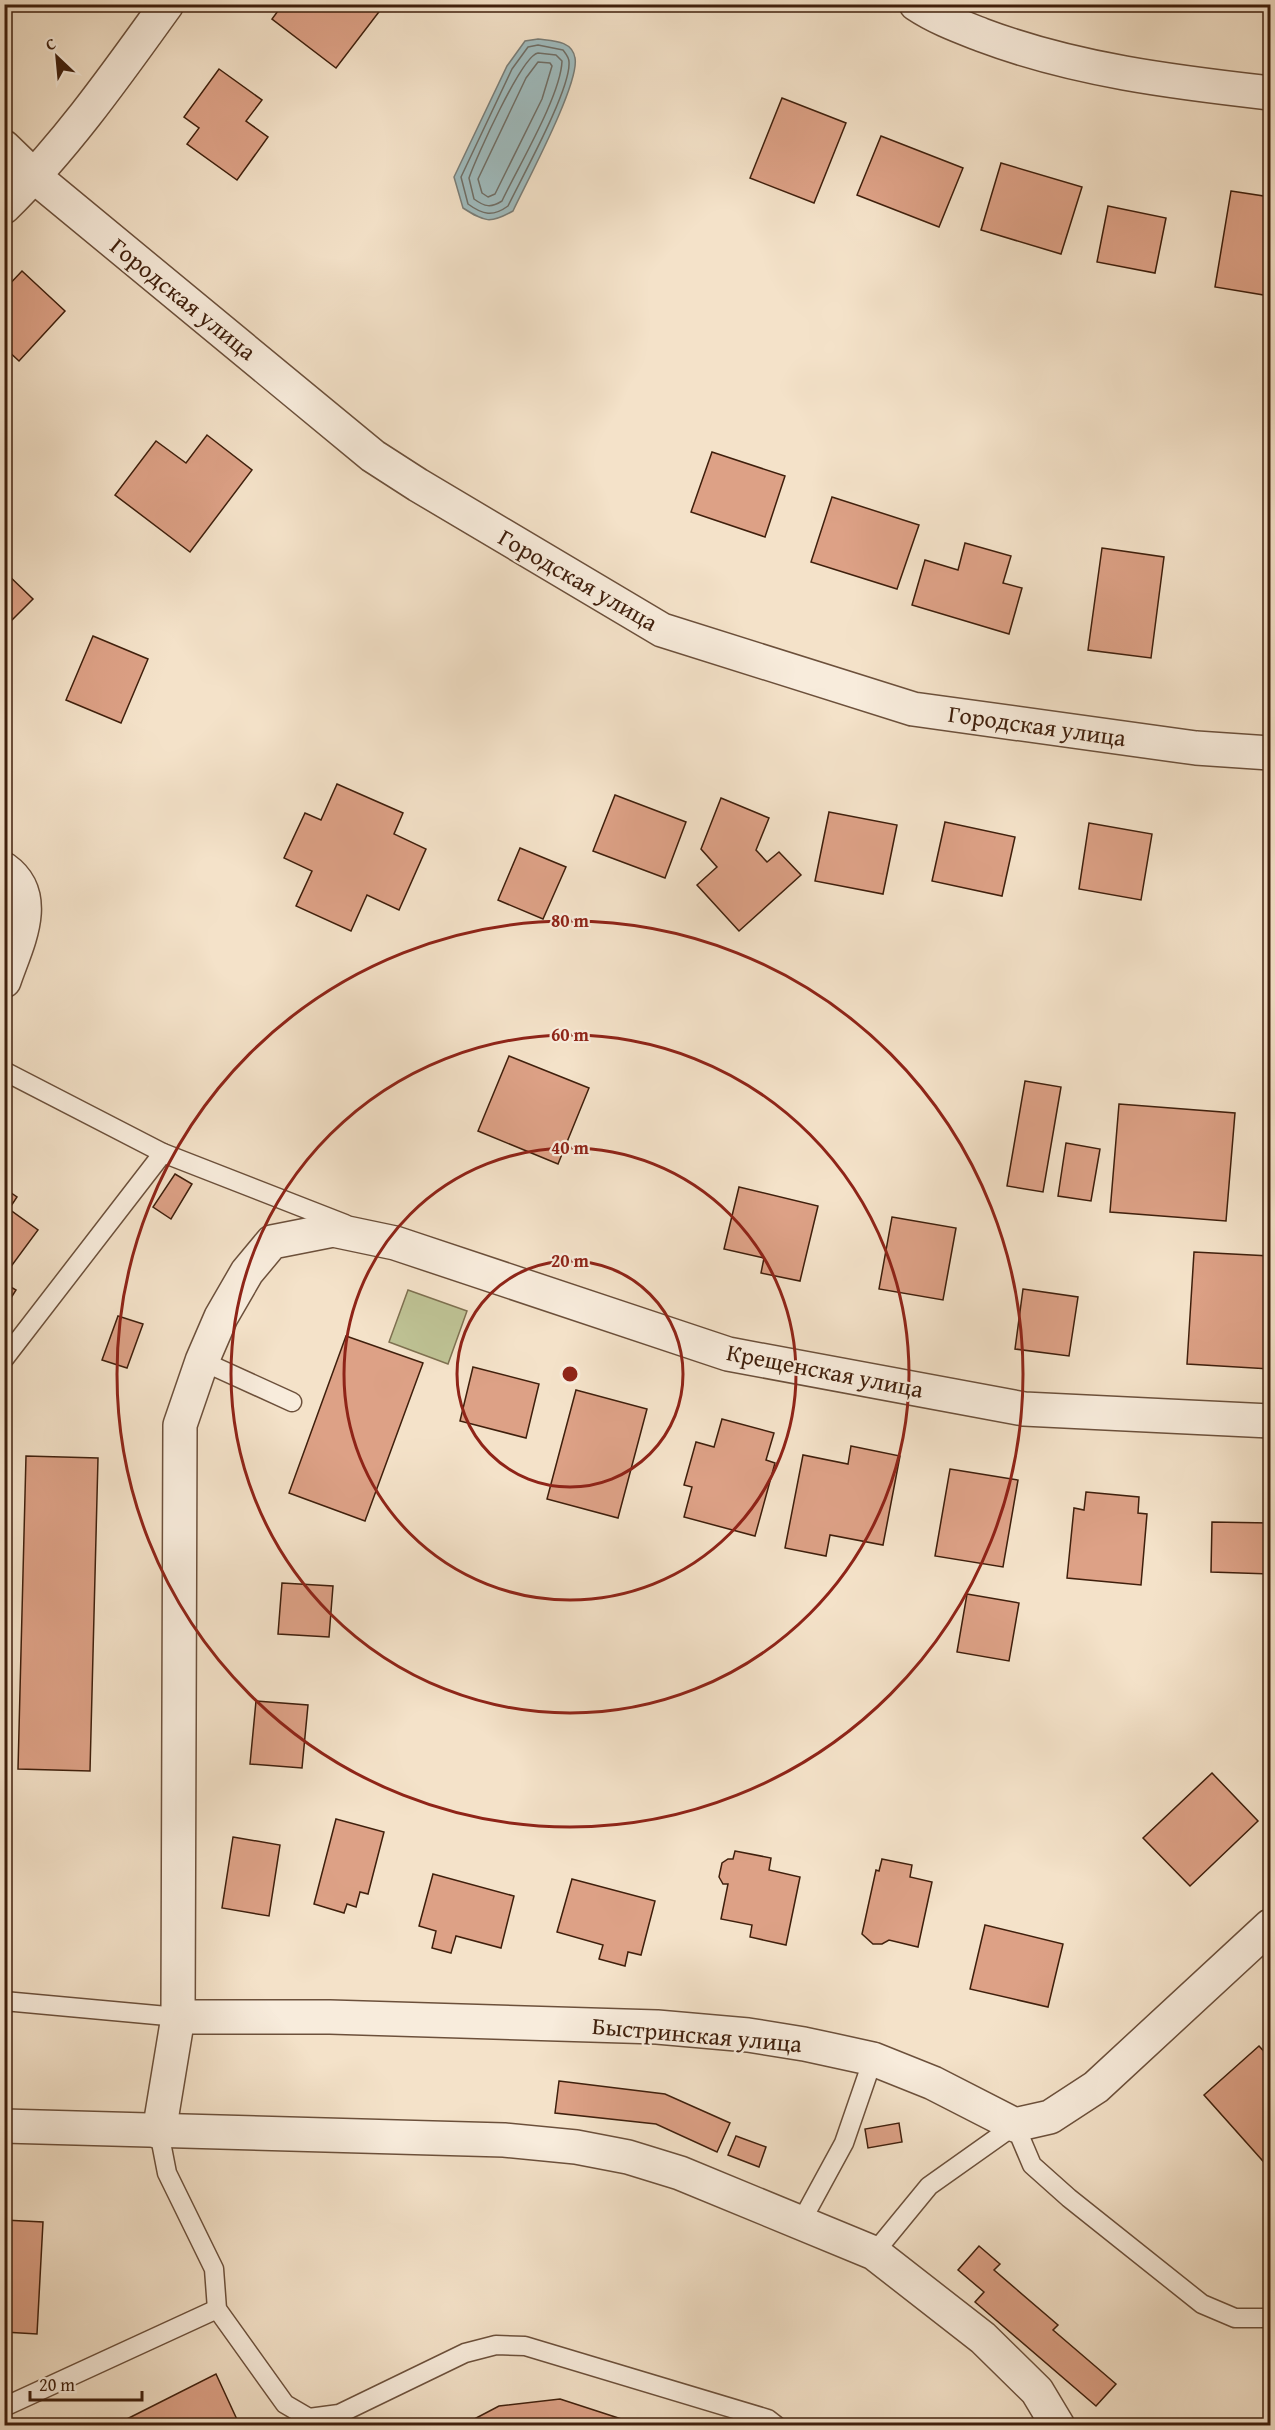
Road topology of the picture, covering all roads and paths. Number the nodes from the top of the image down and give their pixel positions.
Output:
1 (167, 4) edge
2 (915, 4) edge
3 (1270, 93) edge
4 (4, 147) edge
5 (35, 177) junction
6 (4, 207) edge
7 (1270, 753) edge
8 (4, 869) edge
9 (4, 981) edge
10 (4, 1071) edge
11 (163, 1153) junction
12 (395, 1243) junction
13 (4, 1359) edge
14 (202, 1361) junction
15 (292, 1402) dead end
16 (1270, 1421) edge
17 (1270, 1926) edge
18 (4, 2001) edge
19 (178, 2017) junction
20 (873, 2059) junction
21 (1015, 2125) junction
22 (4, 2126) edge
23 (159, 2132) junction
24 (801, 2222) junction
25 (874, 2253) junction
26 (217, 2309) junction
27 (1270, 2318) edge
28 (4, 2408) edge
29 (777, 2426) edge
30 (1058, 2426) edge

1 - 5 street
2 - 3 street
4 - 5 street, Городская улица
5 - 6 street
5 - 7 street, Городская улица
8 - 9 street
10 - 11 lane
11 - 12 lane
11 - 13 lane
12 - 14 street, Крещенская улица
12 - 16 street, Крещенская улица
14 - 15 lane
14 - 19 street, Крещенская улица
17 - 21 street
18 - 19 lane
19 - 20 street, Быстринская улица
19 - 23 street, Крещенская улица
20 - 21 street, Быстринская улица
20 - 24 lane
21 - 25 lane
21 - 27 lane
22 - 23 street
23 - 24 street
23 - 26 lane
24 - 25 street
25 - 30 street
26 - 28 lane
26 - 29 lane

